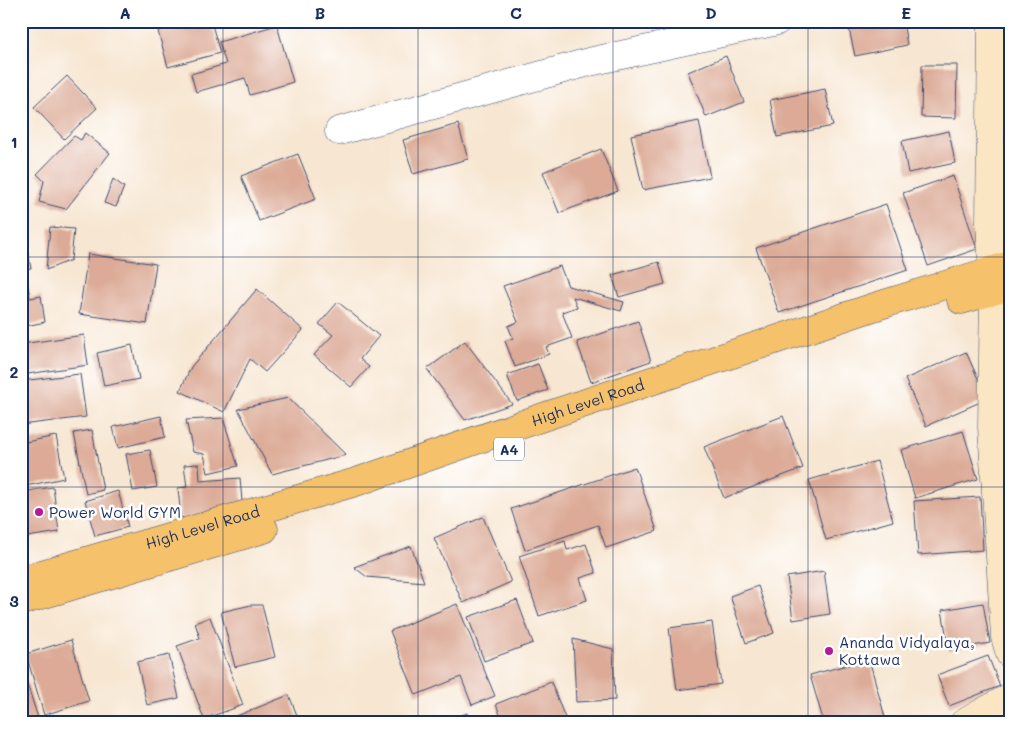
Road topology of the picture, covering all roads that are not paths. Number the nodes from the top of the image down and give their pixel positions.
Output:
1 (777, 21) edge
2 (992, 21) edge
3 (339, 131) dead end
4 (1002, 278) edge
5 (21, 580) edge
6 (21, 600) edge
7 (1010, 654) edge
8 (1010, 697) edge
9 (964, 723) edge

1 - 3 street
2 - 4 street
4 - 5 highway, High Level Road / A4
4 - 6 highway, High Level Road / A4
4 - 7 street
8 - 9 street

